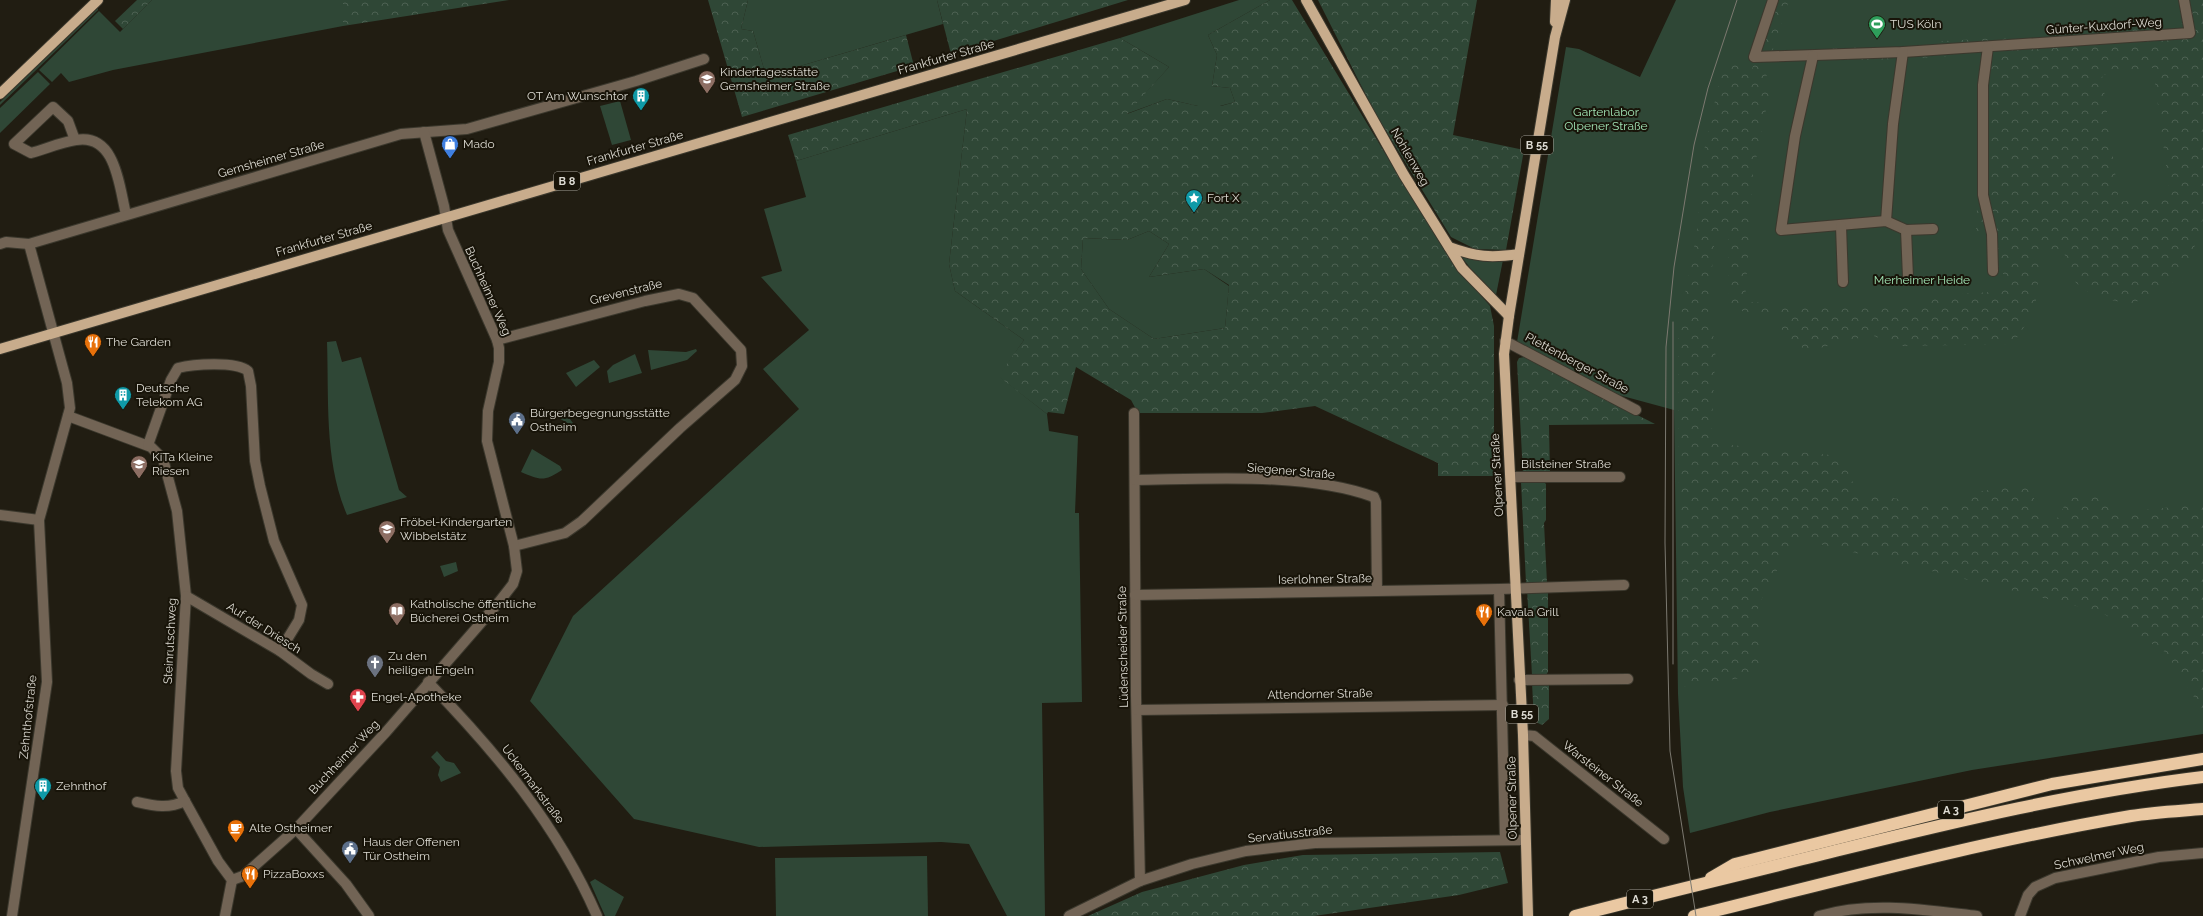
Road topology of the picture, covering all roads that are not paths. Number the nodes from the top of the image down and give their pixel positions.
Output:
1 (98, 0) edge
2 (1185, 0) edge
3 (1556, 0) edge
4 (1565, 0) edge
5 (1773, 0) edge
6 (2184, 0) edge
7 (1307, 1) edge
8 (1555, 36) junction
9 (1988, 47) junction
10 (1903, 52) junction
11 (1813, 56) junction
12 (704, 59) dead end
13 (0, 94) edge
14 (424, 132) junction
15 (75, 140) junction
16 (126, 214) junction
17 (446, 217) junction
18 (1886, 221) junction
19 (1841, 226) junction
20 (1933, 229) dead end
21 (1906, 230) junction
22 (0, 244) edge
23 (29, 244) junction
24 (1449, 246) junction
25 (1519, 254) junction
26 (1993, 271) dead end
27 (1908, 277) dead end
28 (1843, 282) dead end
29 (1509, 316) junction
30 (53, 333) junction
31 (497, 340) junction
32 (1505, 340) junction
33 (0, 349) edge
34 (1636, 410) dead end
35 (1134, 413) dead end
36 (68, 416) junction
37 (148, 446) junction
38 (1511, 477) junction
39 (1620, 477) dead end
40 (1135, 480) junction
41 (0, 515) edge
42 (39, 520) junction
43 (514, 546) junction
44 (1624, 585) dead end
45 (1515, 588) junction
46 (1499, 589) junction
47 (1377, 591) junction
48 (1135, 595) junction
49 (186, 596) junction
50 (280, 651) junction
51 (1628, 679) dead end
52 (1520, 680) junction
53 (428, 682) junction
54 (328, 684) dead end
55 (1503, 705) junction
56 (1136, 710) junction
57 (1523, 735) junction
58 (2203, 759) edge
59 (2203, 777) edge
60 (185, 801) junction
61 (137, 802) dead end
62 (2203, 808) edge
63 (296, 829) junction
64 (1505, 839) junction
65 (1664, 839) dead end
66 (1525, 840) junction
67 (2203, 852) edge
68 (232, 880) junction
69 (1140, 881) junction
70 (1705, 882) junction
71 (1528, 911) edge
72 (12, 916) edge
73 (225, 916) edge
74 (369, 916) edge
75 (597, 916) edge
76 (1069, 916) edge
77 (1575, 916) edge
78 (1694, 916) edge
79 (1819, 916) edge
80 (1977, 916) edge
81 (2020, 916) edge

1 - 13 main road
2 - 17 main road, Frankfurter Straße / B 8
3 - 8 main road, Olpener Straße / B 55
4 - 8 main road, Olpener Straße / B 55
5 - 11 street
6 - 9 street, Günter-Kuxdorf-Weg
7 - 24 main road, Nohlenweg
8 - 25 main road, Olpener Straße / B 55
9 - 10 street
9 - 26 street
10 - 11 street
10 - 18 street
11 - 19 street
12 - 14 street, Gernsheimer Straße
14 - 16 street, Gernsheimer Straße
14 - 17 street
15 - 15 street
15 - 16 street
16 - 23 street, Gernsheimer Straße
17 - 30 main road, Frankfurter Straße / B 8
17 - 31 street, Buchheimer Weg
18 - 19 street
18 - 21 street
19 - 28 street
20 - 21 street
21 - 27 street
22 - 23 street, Gernsheimer Straße
23 - 30 street
24 - 25 main road
24 - 29 main road, Nohlenweg
25 - 29 main road, Olpener Straße / B 55
29 - 32 main road, Olpener Straße / B 55
30 - 33 main road, Frankfurter Straße / B 8
30 - 36 street, Zehnthofstraße
31 - 43 street, Buchheimer Weg
31 - 43 street, Grevenstraße
32 - 34 street, Plettenberger Straße
32 - 38 main road, Olpener Straße / B 55
35 - 40 street, Lüdenscheider Straße
36 - 37 street, Steinrutschweg
36 - 42 street, Zehnthofstraße
37 - 49 street, Steinrutschweg
37 - 50 street
38 - 39 street, Bilsteiner Straße
38 - 45 main road, Olpener Straße / B 55
40 - 47 street, Siegener Straße
40 - 48 street, Lüdenscheider Straße
41 - 42 street
42 - 72 street, Zehnthofstraße
43 - 53 street, Buchheimer Weg
44 - 45 street, Iserlohner Straße
45 - 46 street, Iserlohner Straße
45 - 52 main road, Olpener Straße / B 55
46 - 47 street, Iserlohner Straße
46 - 55 street, Olpener Straße
47 - 48 street, Iserlohner Straße
48 - 56 street, Lüdenscheider Straße
49 - 50 street, Auf der Driesch
49 - 60 street, Steinrutschweg
50 - 54 street, Auf der Driesch
51 - 52 street
52 - 57 main road, Olpener Straße / B 55
53 - 63 street, Buchheimer Weg
53 - 75 street, Uckermarkstraße
55 - 56 street, Attendorner Straße
55 - 64 street, Olpener Straße
56 - 69 street, Lüdenscheider Straße
57 - 65 street, Warsteiner Straße
57 - 66 main road, Olpener Straße / B 55
58 - 70 highway, A 3
59 - 70 highway, A 3
60 - 61 street
60 - 68 street, Steinrutschweg
62 - 78 highway
63 - 68 street, Buchheimer Weg
63 - 74 street
64 - 66 street, Servatiusstraße
64 - 69 street, Servatiusstraße
66 - 71 main road, Olpener Straße / B 55
67 - 81 street, Schwelmer Weg
68 - 73 street
69 - 76 street, Servatiusstraße
70 - 77 highway, A 3
79 - 80 street

